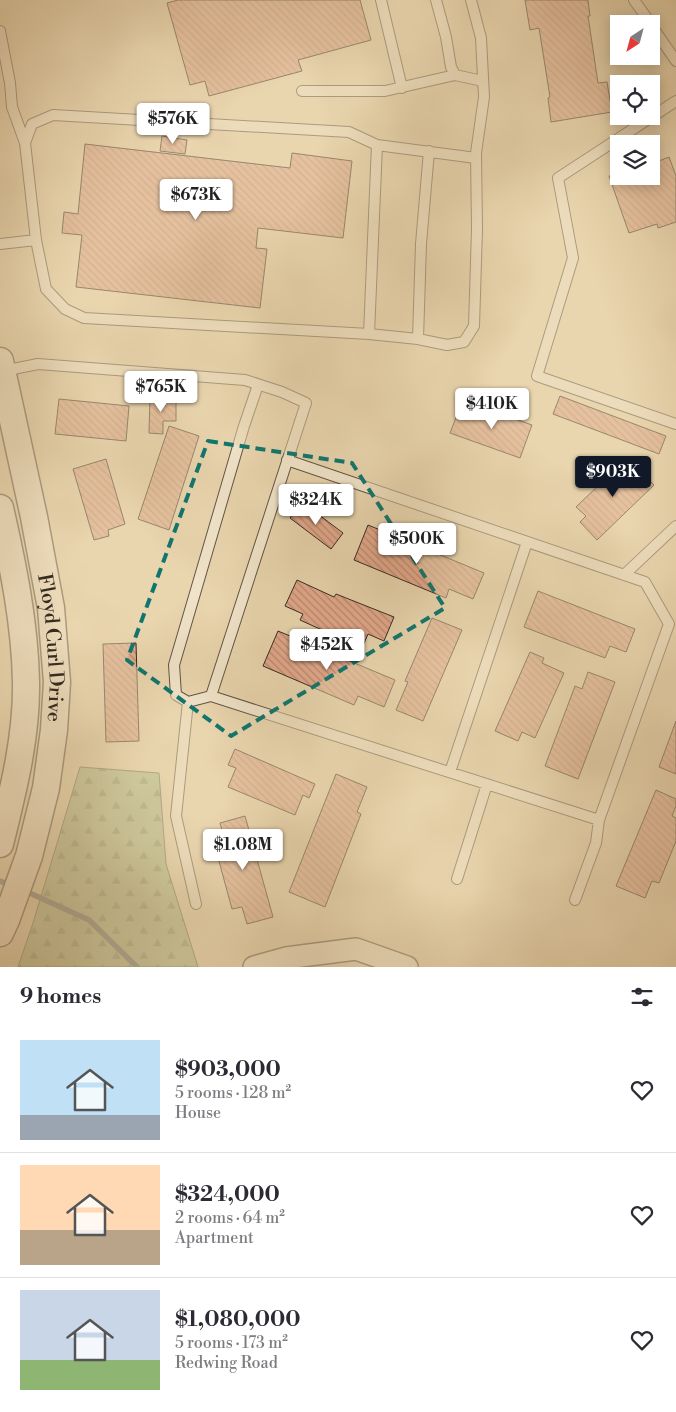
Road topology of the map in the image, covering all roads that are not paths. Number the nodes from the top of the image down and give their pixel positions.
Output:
1 (382, 0) edge
2 (436, 0) edge
3 (471, 0) edge
4 (634, 0) edge
5 (645, 15) edge
6 (0, 32) edge
7 (660, 37) edge
8 (676, 61) edge
9 (455, 74) junction
10 (483, 81) junction
11 (402, 88) junction
12 (302, 91) dead end
13 (676, 100) edge
14 (24, 143) junction
15 (378, 144) junction
16 (429, 151) junction
17 (476, 158) junction
18 (36, 240) junction
19 (0, 244) edge
20 (368, 334) junction
21 (418, 339) junction
22 (1, 366) edge
23 (258, 385) junction
24 (676, 424) edge
25 (287, 460) junction
26 (0, 508) edge
27 (676, 526) edge
28 (527, 542) junction
29 (624, 574) junction
30 (211, 696) junction
31 (188, 702) junction
32 (450, 772) junction
33 (487, 784) junction
34 (599, 820) junction
35 (0, 844) edge
36 (457, 879) dead end
37 (575, 900) dead end
38 (196, 904) dead end
39 (3, 926) edge
40 (254, 967) edge
41 (407, 967) edge

1 - 11 lane
2 - 9 lane
3 - 10 lane
4 - 5 lane
6 - 14 lane
7 - 8 lane
9 - 10 lane
9 - 11 lane
10 - 17 lane
11 - 12 lane
13 - 24 lane
14 - 15 lane
14 - 18 lane
15 - 16 lane
15 - 20 lane
16 - 17 lane
16 - 21 lane
17 - 21 lane
18 - 19 lane
18 - 20 lane
20 - 21 lane
22 - 23 lane
22 - 39 street, Floyd Curl Drive
23 - 25 lane
23 - 31 lane
25 - 28 lane
25 - 30 lane
26 - 35 street, Floyd Curl Drive
27 - 29 lane
28 - 29 lane
28 - 32 lane
29 - 34 lane
30 - 31 lane
30 - 32 lane
31 - 38 lane
32 - 33 lane
33 - 34 lane
33 - 36 lane
34 - 37 lane
40 - 41 street

